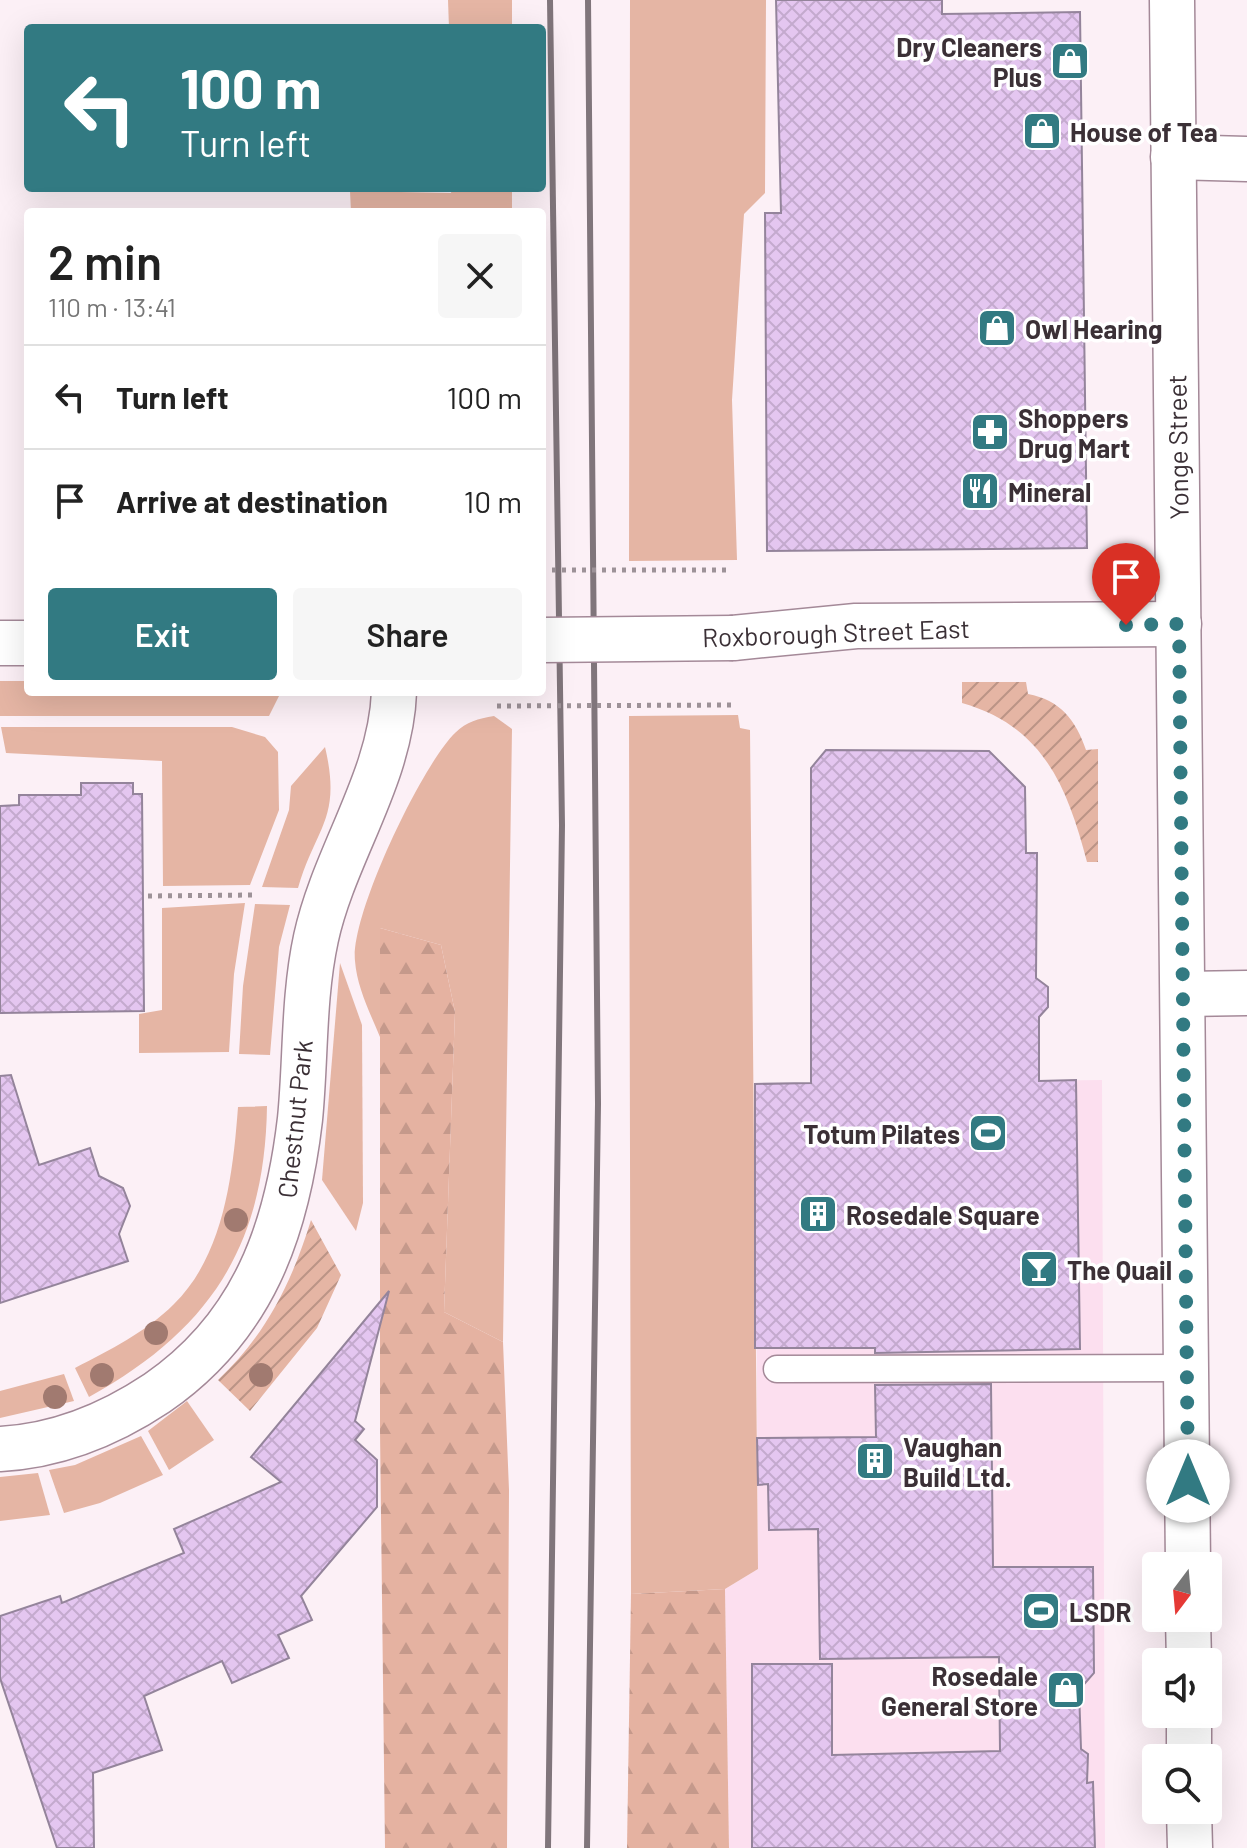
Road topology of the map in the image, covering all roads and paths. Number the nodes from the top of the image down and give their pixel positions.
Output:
1 (1172, 0) edge
2 (1173, 157) junction
3 (1247, 159) edge
4 (546, 570) edge
5 (732, 570) dead end
6 (1179, 624) junction
7 (546, 640) edge
8 (0, 643) edge
9 (24, 643) edge
10 (394, 696) edge
11 (733, 705) dead end
12 (497, 706) dead end
13 (253, 895) dead end
14 (148, 896) dead end
15 (1247, 993) edge
16 (1184, 994) junction
17 (1187, 1368) junction
18 (777, 1369) dead end
19 (0, 1449) edge
20 (1188, 1552) edge
21 (1189, 1824) edge
22 (1190, 1848) edge

1 - 2 street, Yonge Street
2 - 3 street
2 - 6 street, Yonge Street
4 - 5 path, bridge
6 - 7 street, Roxborough Street East, bridge
6 - 16 street, Yonge Street
8 - 9 street
10 - 19 street, Chestnut Park
11 - 12 path, bridge
13 - 14 path
15 - 16 street
16 - 17 street, Yonge Street
17 - 18 lane
17 - 20 street, Yonge Street
21 - 22 street

